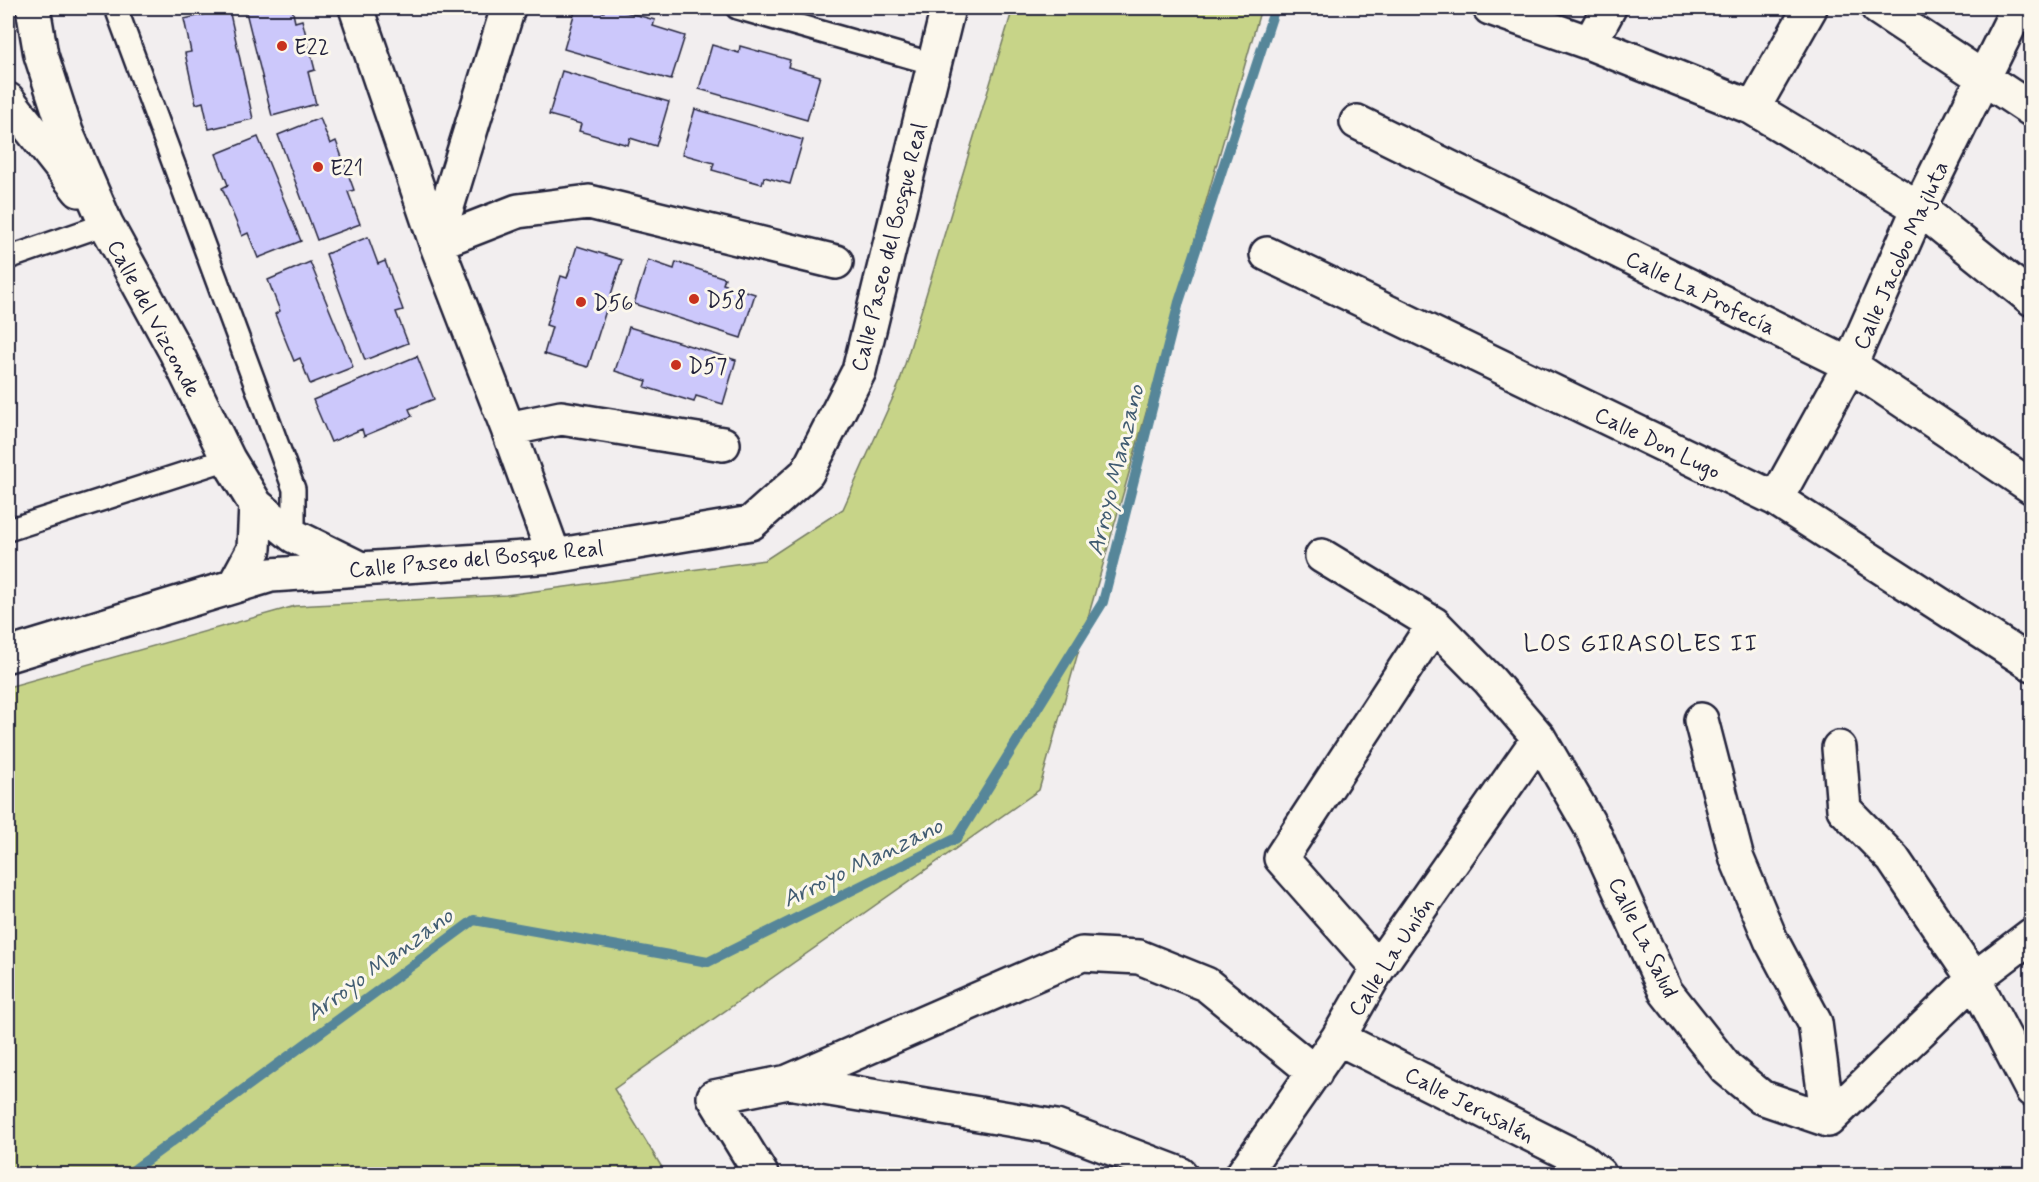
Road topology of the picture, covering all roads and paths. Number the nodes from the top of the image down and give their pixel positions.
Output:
1 (33, 8) edge
2 (116, 8) edge
3 (356, 8) edge
4 (508, 8) edge
5 (737, 8) edge
6 (948, 8) edge
7 (1490, 8) edge
8 (1609, 8) edge
9 (1810, 8) edge
10 (1878, 8) edge
11 (2018, 8) edge
12 (1590, 43) junction
13 (934, 64) junction
14 (1983, 78) junction
15 (8, 100) edge
16 (1754, 108) junction
17 (2031, 110) edge
18 (1357, 122) dead end
19 (1918, 208) junction
20 (106, 224) junction
21 (436, 243) junction
22 (1267, 254) dead end
23 (8, 258) edge
24 (836, 262) dead end
25 (2031, 299) edge
26 (1850, 365) junction
27 (508, 429) junction
28 (723, 444) dead end
29 (228, 459) junction
30 (2031, 487) edge
31 (1776, 499) junction
32 (256, 506) junction
33 (8, 530) edge
34 (294, 536) junction
35 (554, 556) junction
36 (1322, 556) dead end
37 (359, 568) junction
38 (234, 586) junction
39 (1434, 624) junction
40 (8, 655) edge
41 (2031, 664) edge
42 (1701, 720) dead end
43 (1539, 738) junction
44 (1839, 748) dead end
45 (2031, 935) edge
46 (1378, 968) junction
47 (1974, 979) junction
48 (1338, 1038) junction
49 (1315, 1072) junction
50 (788, 1082) junction
51 (2031, 1090) edge
52 (1828, 1120) junction
53 (761, 1174) edge
54 (1180, 1174) edge
55 (1243, 1174) edge
56 (1599, 1174) edge

1 - 20 street, Calle del Vizconde
2 - 34 lane
3 - 21 street
4 - 21 street
5 - 13 lane
6 - 13 street, Calle Paseo del Bosque Real
7 - 12 street
8 - 12 street
9 - 16 street
10 - 14 street
11 - 14 street, Calle Jacobo Majluta
12 - 16 street
13 - 35 street, Calle Paseo del Bosque Real
14 - 17 street
14 - 19 street, Calle Jacobo Majluta
15 - 20 street
16 - 19 street
18 - 26 street, Calle La Profecía
19 - 25 street
19 - 26 street, Calle Jacobo Majluta
20 - 23 lane
20 - 29 street, Calle del Vizconde
21 - 24 street
21 - 27 street
22 - 31 street, Calle Don Lugo
26 - 30 street, Calle La Profecía
26 - 31 street, Calle Jacobo Majluta
27 - 28 street
27 - 35 street
29 - 32 street, Calle del Vizconde
29 - 33 lane
31 - 41 street, Calle Don Lugo
32 - 34 street, Calle del Vizconde
32 - 38 street
34 - 37 street, Calle del Vizconde
35 - 37 street, Calle Paseo del Bosque Real
36 - 39 street, Calle La Salud
37 - 38 street, Calle Paseo del Bosque Real
38 - 40 street, Calle Paseo del Bosque Real
39 - 43 street, Calle La Salud
39 - 46 street
42 - 52 street
43 - 46 street, Calle La Unión
43 - 52 street, Calle La Salud
44 - 47 street
45 - 47 street
46 - 48 street, Calle La Unión
47 - 51 street
47 - 52 street
48 - 49 street, Calle La Unión
48 - 56 street, Calle Jerusalén
49 - 50 street
49 - 55 street, Calle La Unión
50 - 53 street
50 - 54 street

